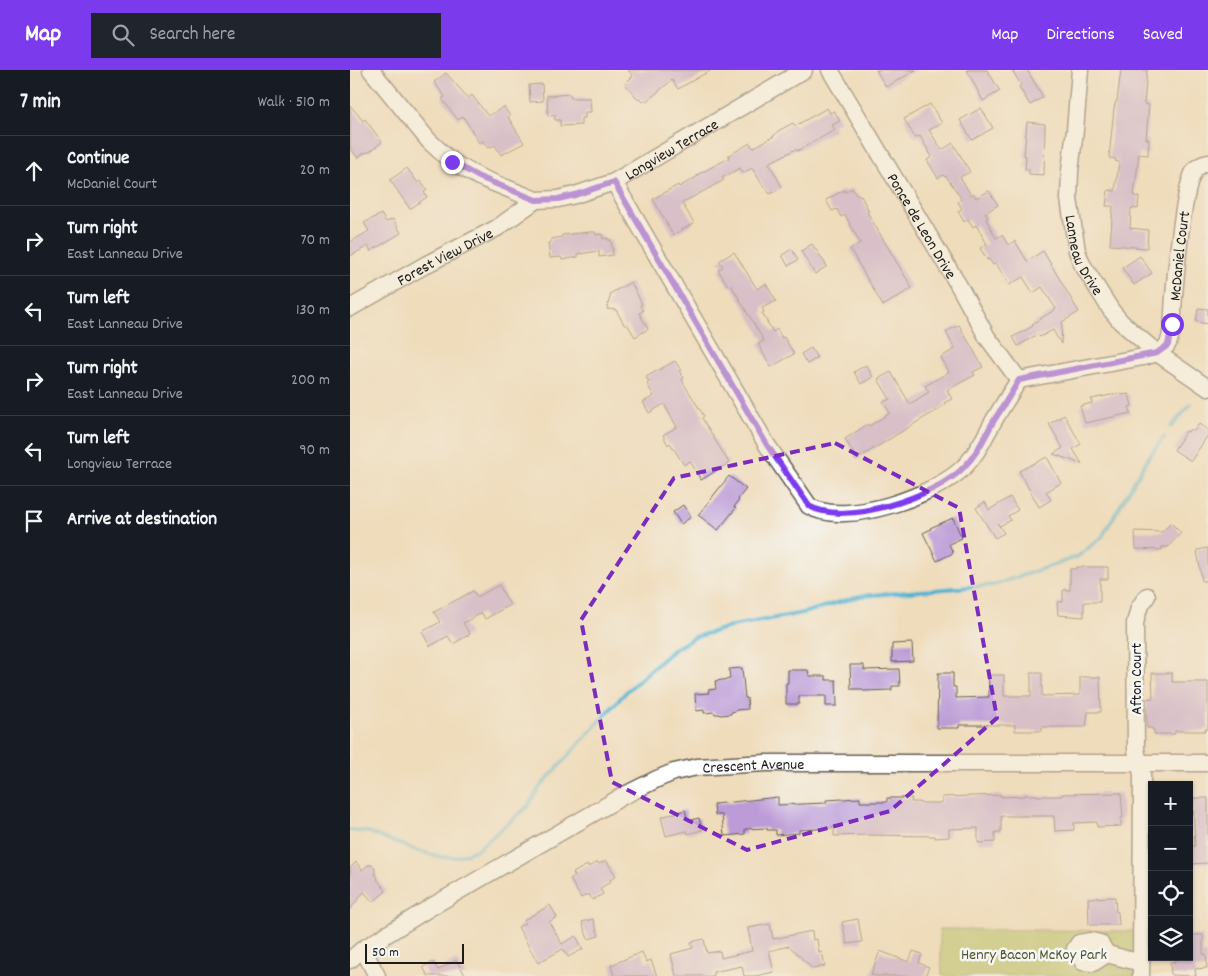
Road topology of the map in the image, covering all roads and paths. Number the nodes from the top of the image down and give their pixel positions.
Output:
1 (371, 70) edge
2 (804, 70) edge
3 (830, 70) edge
4 (1080, 70) edge
5 (1208, 163) edge
6 (614, 182) junction
7 (536, 200) junction
8 (350, 308) edge
9 (1157, 353) junction
10 (1019, 380) junction
11 (1208, 388) edge
12 (1147, 596) dead end
13 (1208, 763) edge
14 (1140, 764) junction
15 (363, 949) junction
16 (1107, 954) dead end
17 (350, 960) edge
18 (1141, 970) edge
19 (378, 976) edge

1 - 7 street, Longview Terrace
2 - 6 street, Longview Terrace
3 - 10 street, Ponce de Leon Drive
4 - 9 street, Lanneau Drive
5 - 9 street, McDaniel Court
6 - 7 street, Longview Terrace
6 - 10 street
7 - 8 street, Forest View Drive
9 - 10 street
9 - 11 street, Lanneau Drive
12 - 14 street, Afton Court
13 - 14 street, Crescent Avenue
14 - 15 street, Crescent Avenue
14 - 18 street, Afton Court
15 - 17 street, Crescent Avenue
15 - 19 street
16 - 18 street

